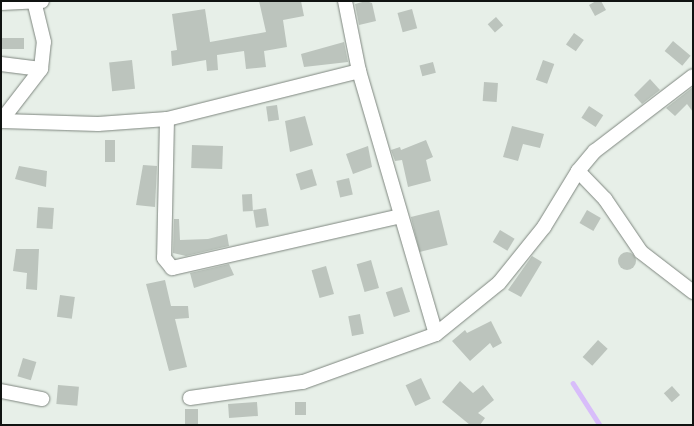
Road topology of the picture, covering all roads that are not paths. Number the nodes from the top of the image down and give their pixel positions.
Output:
1 (345, 1) edge
2 (1, 2) edge
3 (37, 2) edge
4 (1, 64) edge
5 (41, 69) junction
6 (359, 71) junction
7 (693, 76) edge
8 (167, 119) junction
9 (2, 121) edge
10 (578, 171) junction
11 (400, 216) junction
12 (693, 292) edge
13 (436, 334) junction
14 (1, 391) edge
15 (190, 398) dead end
16 (42, 399) dead end

1 - 6 street
2 - 3 street
3 - 5 street
4 - 5 street
5 - 9 street
6 - 8 street
6 - 11 street
7 - 10 street
8 - 9 street
8 - 11 street
10 - 12 street
10 - 13 street
11 - 13 street
13 - 15 street
14 - 16 street

